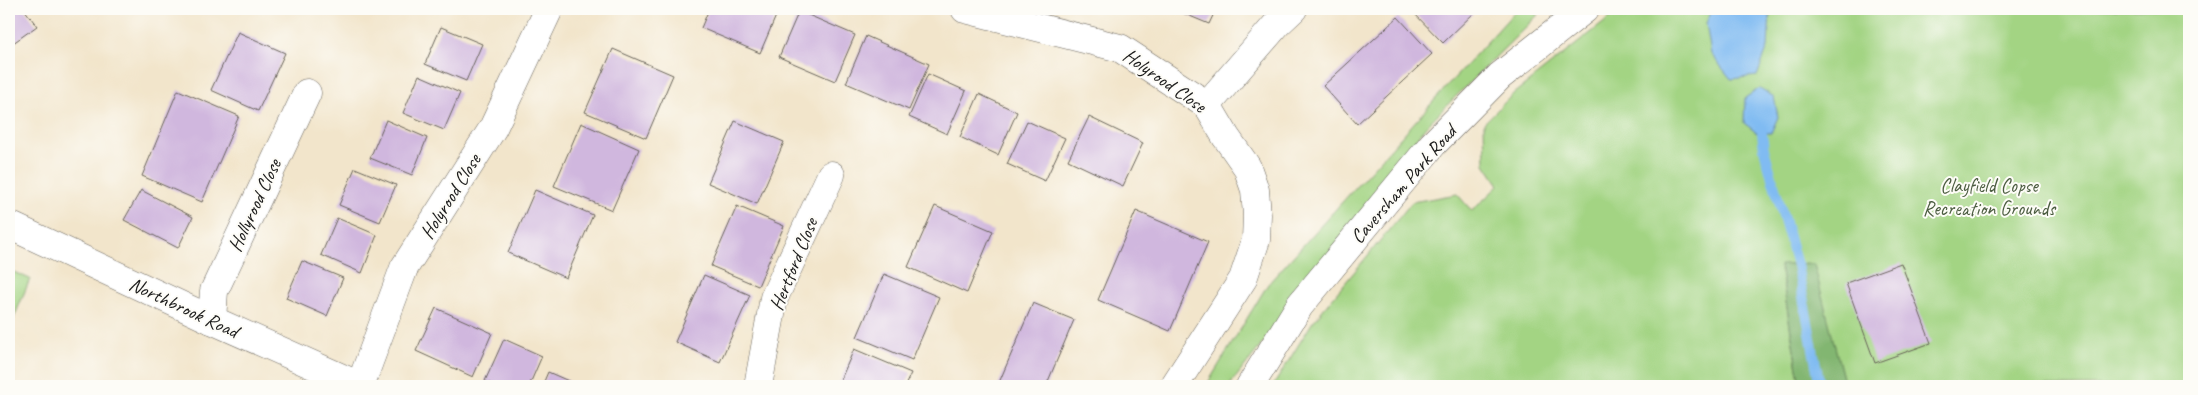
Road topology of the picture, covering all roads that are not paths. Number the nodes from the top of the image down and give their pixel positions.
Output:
1 (549, 9) edge
2 (965, 9) edge
3 (1293, 9) edge
4 (1585, 9) edge
5 (307, 93) dead end
6 (1207, 105) junction
7 (831, 175) dead end
8 (9, 225) edge
9 (212, 320) junction
10 (360, 386) edge
11 (758, 386) edge
12 (1174, 386) edge
13 (1250, 386) edge

1 - 10 street, Holyrood Close
2 - 6 street, Holyrood Close
3 - 6 street
4 - 13 street, Caversham Park Road
5 - 9 street, Hollyrood Close
6 - 12 street, Holyrood Close
7 - 11 street, Hertford Close
8 - 9 street, Northbrook Road
9 - 10 street, Northbrook Road

